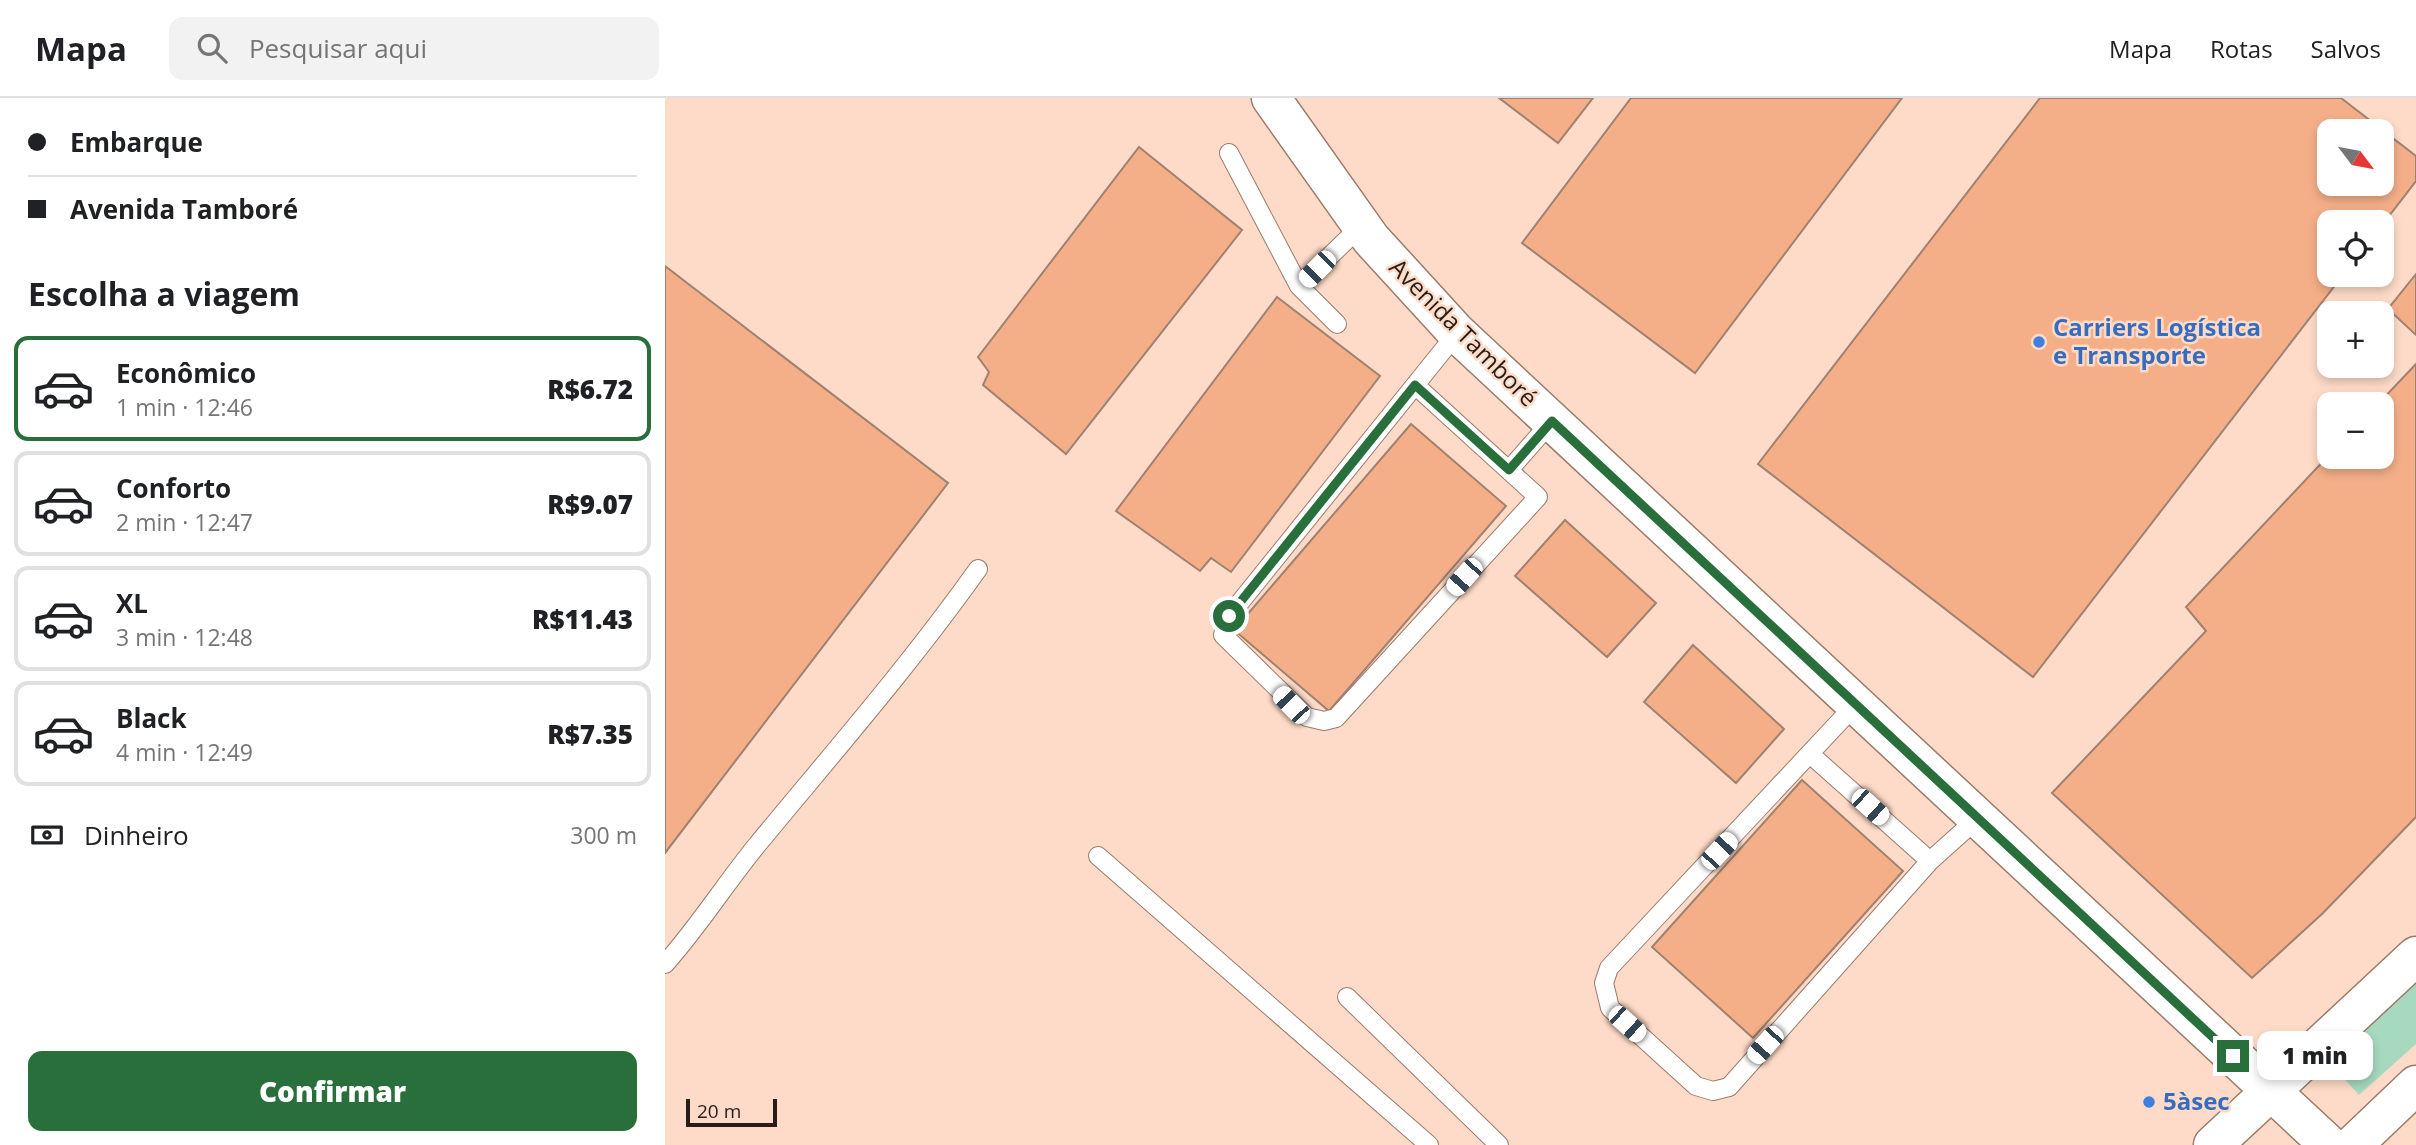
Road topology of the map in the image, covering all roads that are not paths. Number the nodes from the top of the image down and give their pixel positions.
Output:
1 (1271, 98) edge
2 (1229, 153) dead end
3 (1362, 225) junction
4 (1299, 286) junction
5 (1338, 324) dead end
6 (1457, 333) junction
7 (1415, 385) junction
8 (1552, 421) junction
9 (1509, 470) junction
10 (978, 569) dead end
11 (1856, 705) junction
12 (1810, 754) junction
13 (1978, 818) junction
14 (1098, 856) dead end
15 (1930, 860) junction
16 (2416, 956) edge
17 (665, 964) edge
18 (1347, 997) dead end
19 (2416, 1085) edge
20 (2270, 1090) junction
21 (1429, 1145) edge
22 (1499, 1145) edge
23 (2213, 1145) edge
24 (2329, 1145) edge
25 (2353, 1145) edge

1 - 3 street, Avenida Tamboré
2 - 4 lane
3 - 4 lane
3 - 6 street, Avenida Tamboré
4 - 5 lane
6 - 7 lane
6 - 8 street, Avenida Tamboré
7 - 9 lane
7 - 9 lane
8 - 9 lane
8 - 11 street, Avenida Tamboré
10 - 17 lane
11 - 12 lane
11 - 13 street, Avenida Tamboré
12 - 15 lane
12 - 15 lane
13 - 15 lane
13 - 20 street, Avenida Tamboré
14 - 21 lane
16 - 20 street
18 - 22 lane
19 - 25 street
20 - 23 street
20 - 24 street, Avenida Tamboré

